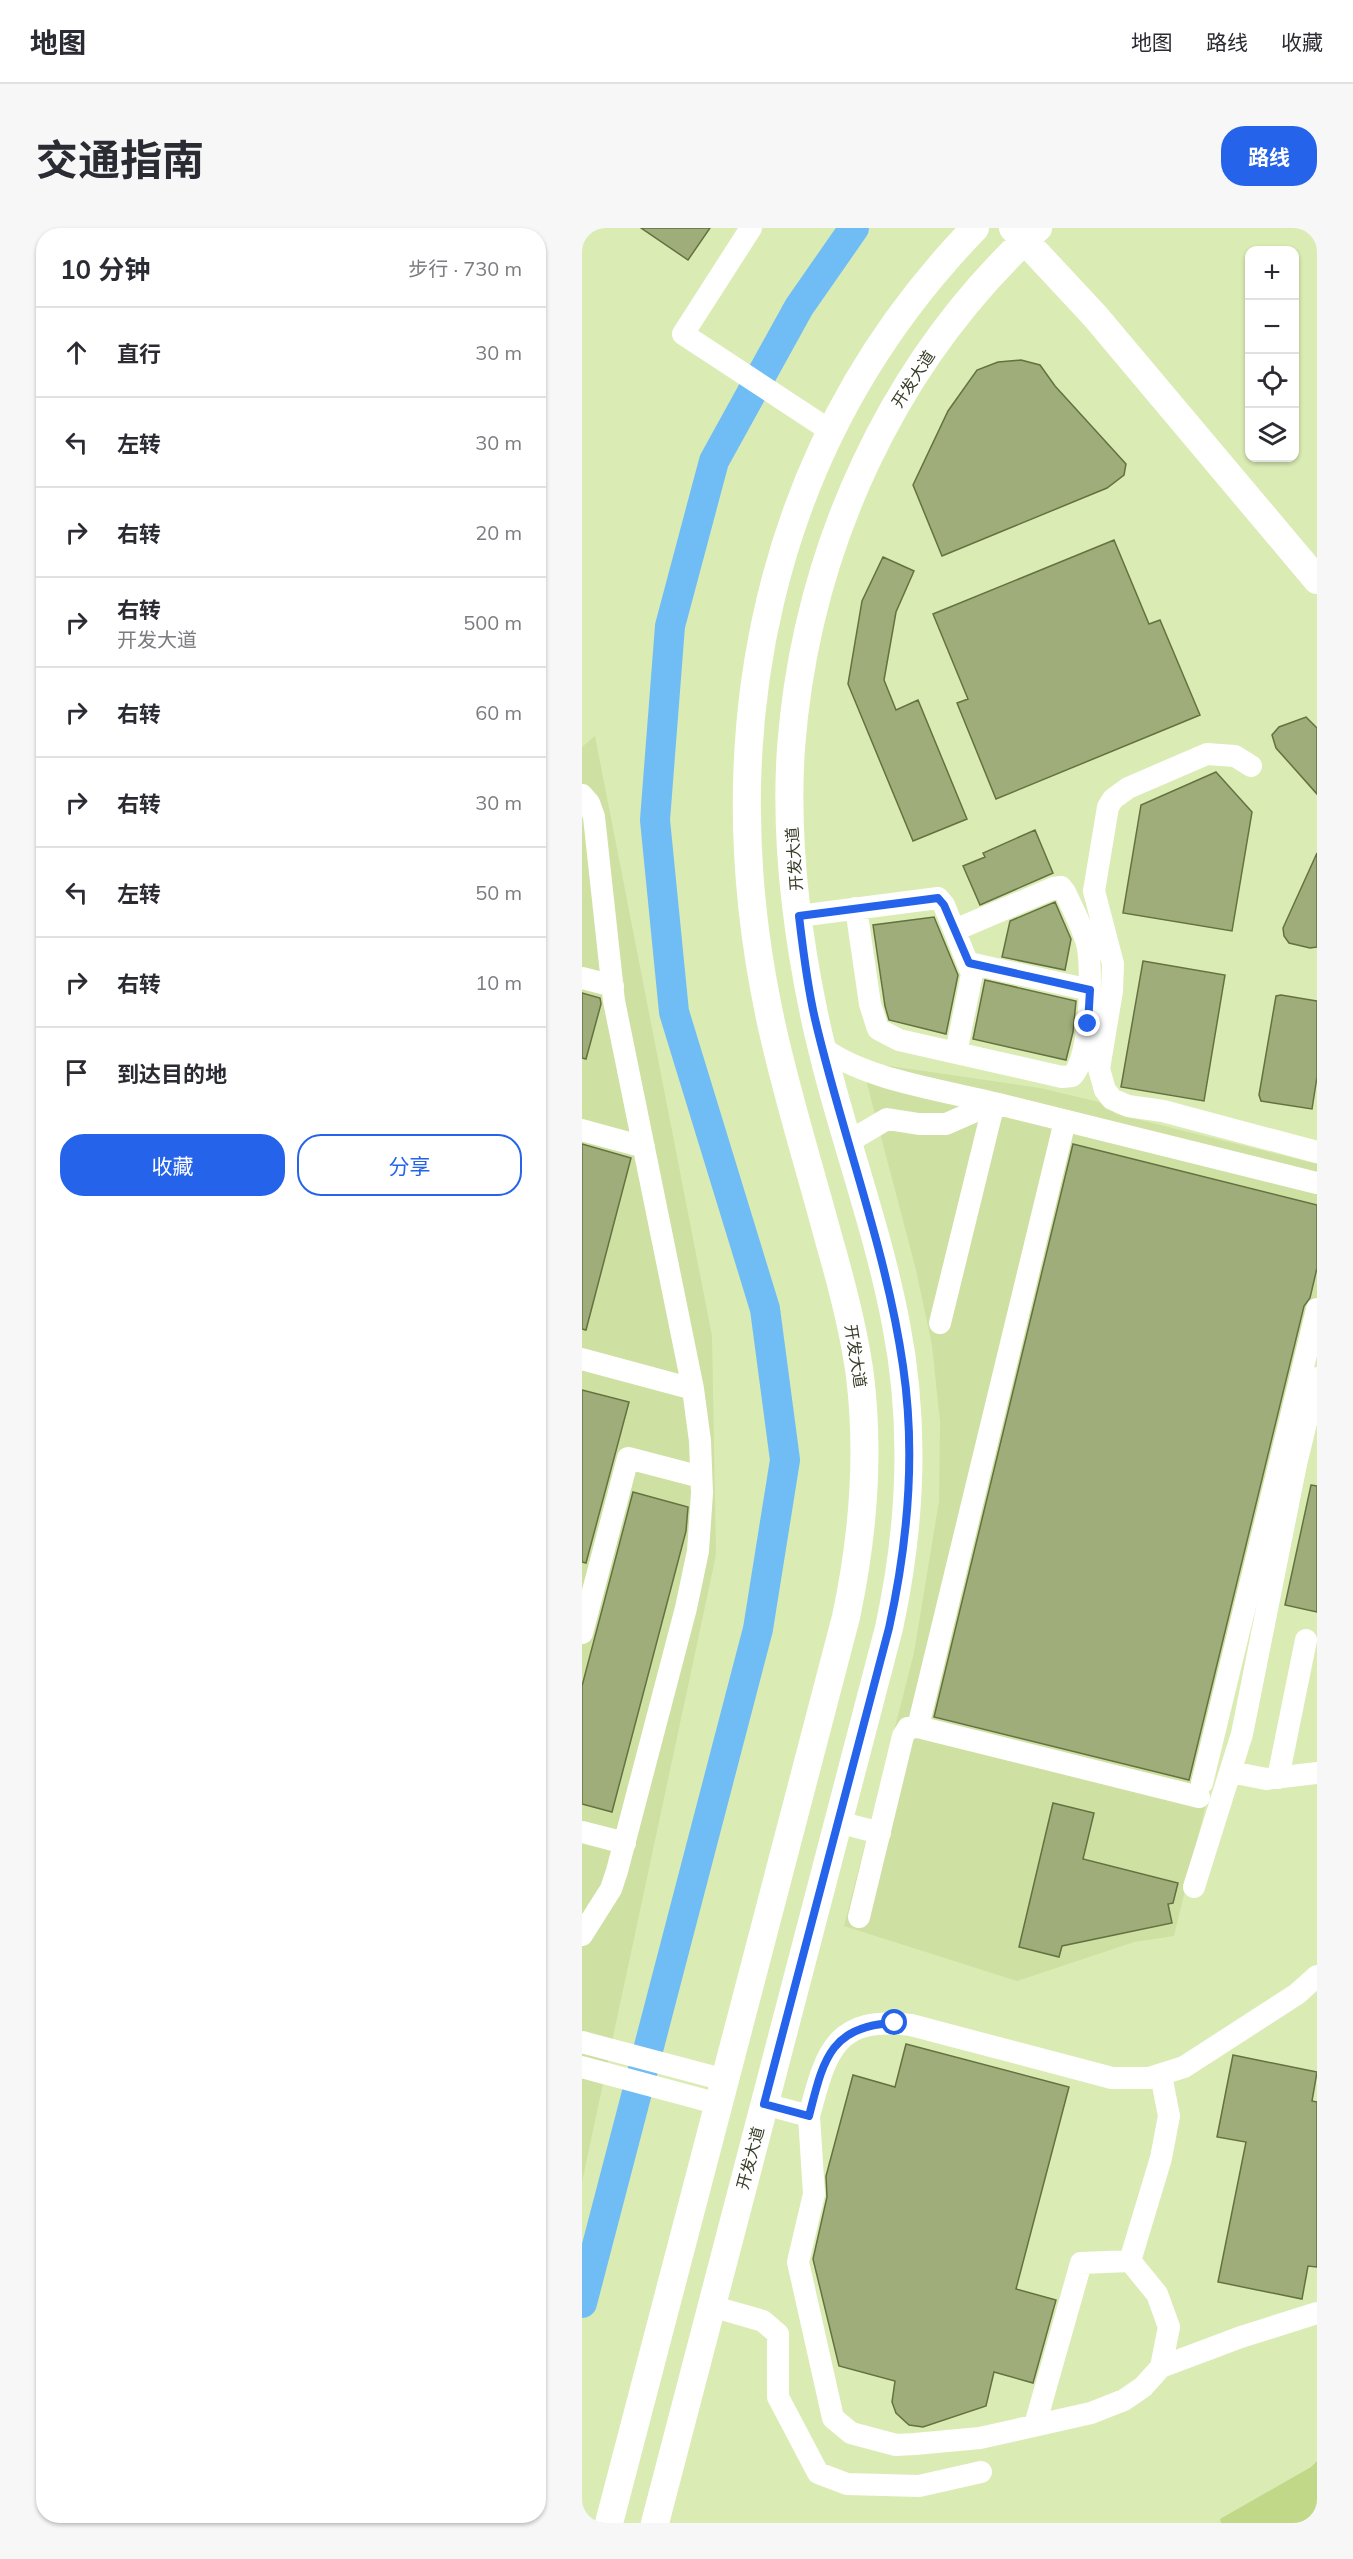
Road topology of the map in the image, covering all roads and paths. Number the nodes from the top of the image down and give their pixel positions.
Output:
1 (751, 228) edge
2 (975, 228) edge
3 (1030, 230) edge
4 (820, 424) dead end
5 (1317, 554) edge
6 (1317, 580) edge
7 (1251, 766) dead end
8 (582, 795) edge
9 (592, 876) edge
10 (856, 908) junction
11 (799, 916) junction
12 (955, 930) junction
13 (969, 963) junction
14 (582, 978) edge
15 (613, 986) junction
16 (1090, 990) junction
17 (822, 1047) junction
18 (956, 1053) junction
19 (994, 1103) junction
20 (1065, 1121) junction
21 (582, 1130) edge
22 (848, 1142) junction
23 (644, 1147) junction
24 (1317, 1152) edge
25 (1317, 1183) edge
26 (1317, 1310) edge
27 (940, 1323) dead end
28 (582, 1359) edge
29 (1317, 1378) edge
30 (693, 1389) junction
31 (701, 1477) junction
32 (582, 1633) edge
33 (1306, 1640) dead end
34 (918, 1727) junction
35 (1231, 1772) junction
36 (1317, 1773) edge
37 (1278, 1778) junction
38 (838, 1822) junction
39 (582, 1832) edge
40 (880, 1833) junction
41 (625, 1843) junction
42 (1194, 1887) dead end
43 (859, 1917) dead end
44 (582, 1935) edge
45 (1313, 1988) edge
46 (582, 2042) edge
47 (582, 2067) edge
48 (1161, 2075) junction
49 (722, 2092) junction
50 (764, 2104) junction
51 (809, 2116) junction
52 (1130, 2261) junction
53 (711, 2306) junction
54 (1317, 2313) edge
55 (1161, 2367) junction
56 (1035, 2426) junction
57 (981, 2472) dead end
58 (609, 2523) edge
59 (655, 2523) edge

1 - 4 lane
2 - 49 main road, 开发大道
3 - 5 main road
3 - 6 main road
3 - 11 main road, 开发大道
7 - 24 lane
8 - 9 lane
9 - 15 lane
10 - 11 lane
10 - 12 lane
10 - 18 lane
11 - 17 main road, 开发大道
12 - 13 lane
12 - 16 lane
13 - 16 lane
13 - 18 lane
14 - 15 lane
15 - 23 lane
16 - 18 lane
17 - 19 lane
17 - 22 main road, 开发大道
19 - 20 lane
19 - 22 lane
19 - 27 lane
20 - 25 lane
20 - 34 lane
21 - 23 lane
22 - 38 main road, 开发大道
23 - 30 lane
26 - 34 lane
28 - 30 lane
29 - 35 lane
30 - 31 lane
31 - 32 lane
31 - 41 lane
33 - 37 lane
34 - 40 lane
35 - 37 lane
35 - 42 lane
36 - 37 lane
38 - 40 lane
38 - 50 main road, 开发大道
39 - 41 lane
40 - 43 lane
41 - 44 lane
45 - 48 lane
46 - 49 lane
47 - 49 lane
48 - 51 lane
48 - 52 lane
49 - 58 main road, 开发大道
50 - 51 lane
50 - 53 main road, 开发大道
51 - 56 lane
52 - 55 lane
52 - 56 lane
53 - 57 lane
53 - 59 main road, 开发大道
54 - 55 lane
55 - 56 lane

